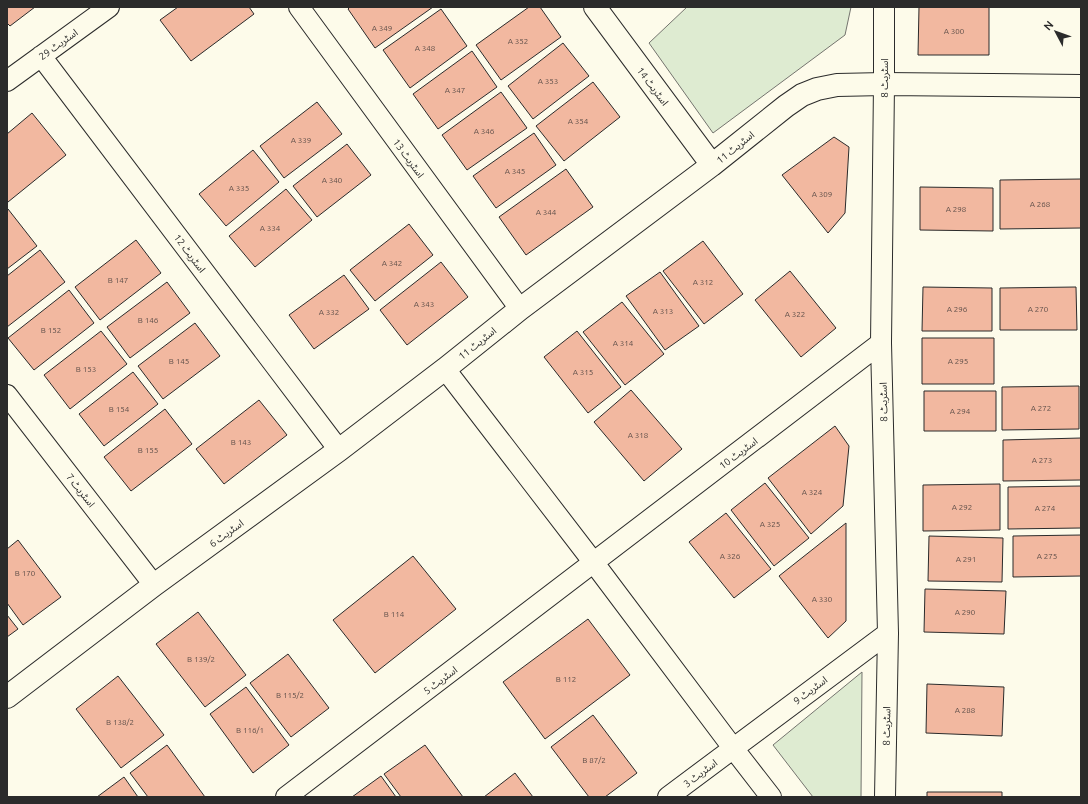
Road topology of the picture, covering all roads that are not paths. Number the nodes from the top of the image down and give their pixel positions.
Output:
1 (109, 7) edge
2 (299, 7) edge
3 (595, 7) edge
4 (884, 7) edge
5 (41, 56) junction
6 (7, 82) edge
7 (884, 84) junction
8 (1081, 86) edge
9 (712, 165) junction
10 (520, 309) junction
11 (881, 343) junction
12 (445, 369) junction
13 (7, 395) edge
14 (339, 450) junction
15 (594, 562) junction
16 (154, 585) junction
17 (888, 632) junction
18 (7, 697) edge
19 (733, 748) junction
20 (286, 797) edge
21 (668, 797) edge
22 (771, 797) edge
23 (885, 797) edge

1 - 5 street, اسٹریٹ 29
2 - 10 street, اسٹریٹ 13
3 - 9 street, اسٹریٹ 14
4 - 7 street, اسٹریٹ 8
5 - 6 street, اسٹریٹ 29
5 - 14 street, اسٹریٹ 12
7 - 8 street, اسٹریٹ 11
7 - 9 street, اسٹریٹ 11
7 - 11 street, اسٹریٹ 8
9 - 10 street, اسٹریٹ 11
10 - 12 street, اسٹریٹ 11
11 - 15 street, اسٹریٹ 10
11 - 17 street, اسٹریٹ 8
12 - 14 street, اسٹریٹ 6
12 - 15 street
13 - 16 street, اسٹریٹ 7
14 - 16 street, اسٹریٹ 6
15 - 19 street
15 - 20 street, اسٹریٹ 5
16 - 18 street, اسٹریٹ 6
17 - 19 street, اسٹریٹ 9
17 - 23 street, اسٹریٹ 8
19 - 21 street, اسٹریٹ 3
19 - 22 street

